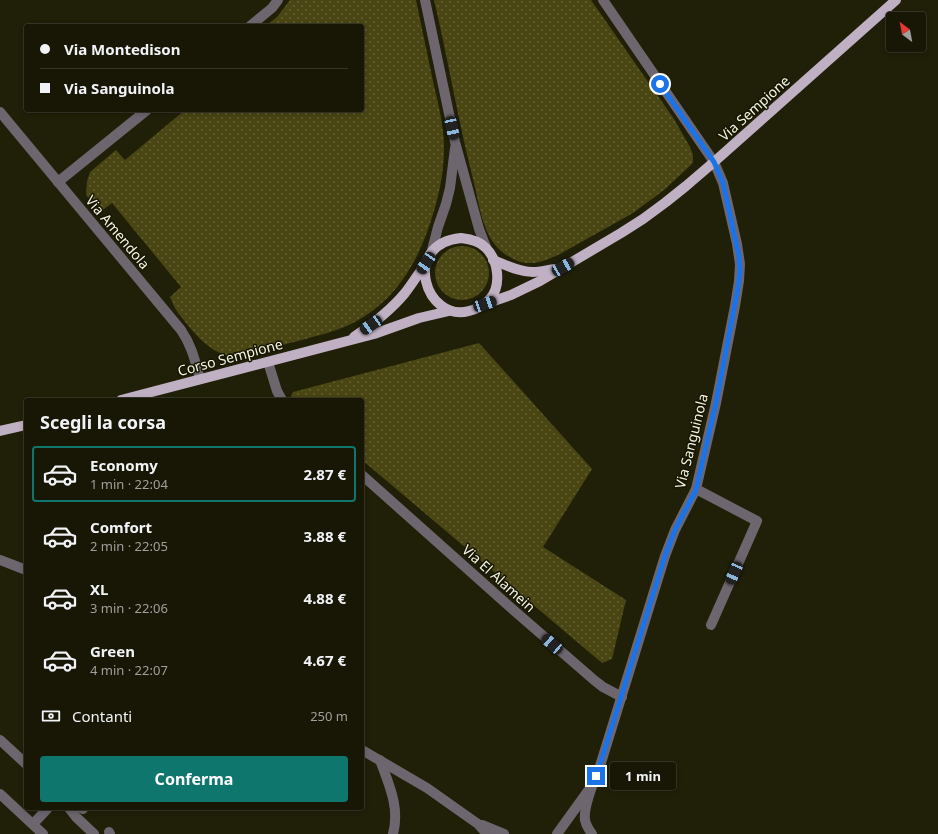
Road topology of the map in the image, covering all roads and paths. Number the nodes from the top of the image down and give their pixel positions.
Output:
1 (278, 0) edge
2 (425, 0) edge
3 (603, 0) edge
4 (896, 0) edge
5 (252, 24) edge
6 (0, 112) edge
7 (145, 112) edge
8 (455, 142) junction
9 (714, 162) junction
10 (58, 182) junction
11 (486, 247) junction
12 (428, 258) junction
13 (493, 260) junction
14 (563, 267) junction
15 (485, 304) junction
16 (449, 311) junction
17 (347, 341) junction
18 (268, 362) junction
19 (200, 379) junction
20 (129, 398) edge
21 (281, 398) edge
22 (24, 425) edge
23 (0, 431) edge
24 (364, 477) edge
25 (696, 490) junction
26 (0, 560) edge
27 (24, 569) edge
28 (711, 625) dead end
29 (622, 697) junction
30 (2, 746) edge
31 (364, 751) edge
32 (380, 760) junction
33 (24, 762) edge
34 (592, 786) junction
35 (0, 794) edge
36 (46, 810) edge
37 (71, 810) edge
38 (33, 824) junction
39 (478, 824) junction
40 (43, 834) edge
41 (94, 834) edge
42 (393, 834) edge
43 (487, 834) edge
44 (504, 834) edge
45 (557, 834) edge
46 (592, 834) edge

1 - 5 street
2 - 8 street
3 - 9 street, Via Sanguinola
4 - 9 main road, Via Sempione
6 - 10 street, Via Amendola
7 - 10 street
8 - 11 street
8 - 12 street
9 - 14 main road, Via Sempione
9 - 25 street, Via Sanguinola
10 - 19 street, Via Amendola
11 - 12 main road
11 - 13 main road
12 - 16 main road
12 - 17 main road, Corso Sempione
13 - 14 main road, Via Sempione
13 - 15 main road
14 - 15 main road, Via Sempione
15 - 16 main road
16 - 17 main road, Corso Sempione
17 - 18 main road, Corso Sempione
18 - 19 main road, Corso Sempione
18 - 21 street
19 - 20 main road, Corso Sempione
22 - 23 main road
24 - 29 street, Via El Alamein
25 - 28 street
25 - 29 street, Via Sanguinola
26 - 27 street
29 - 34 street, Via Sanguinola
30 - 33 street
31 - 32 street
32 - 39 street
32 - 42 street
34 - 45 street, Via Sanguinola
34 - 46 street, Via Sanguinola
35 - 38 street
36 - 38 street
37 - 41 street
38 - 40 street
39 - 43 street
39 - 44 street

